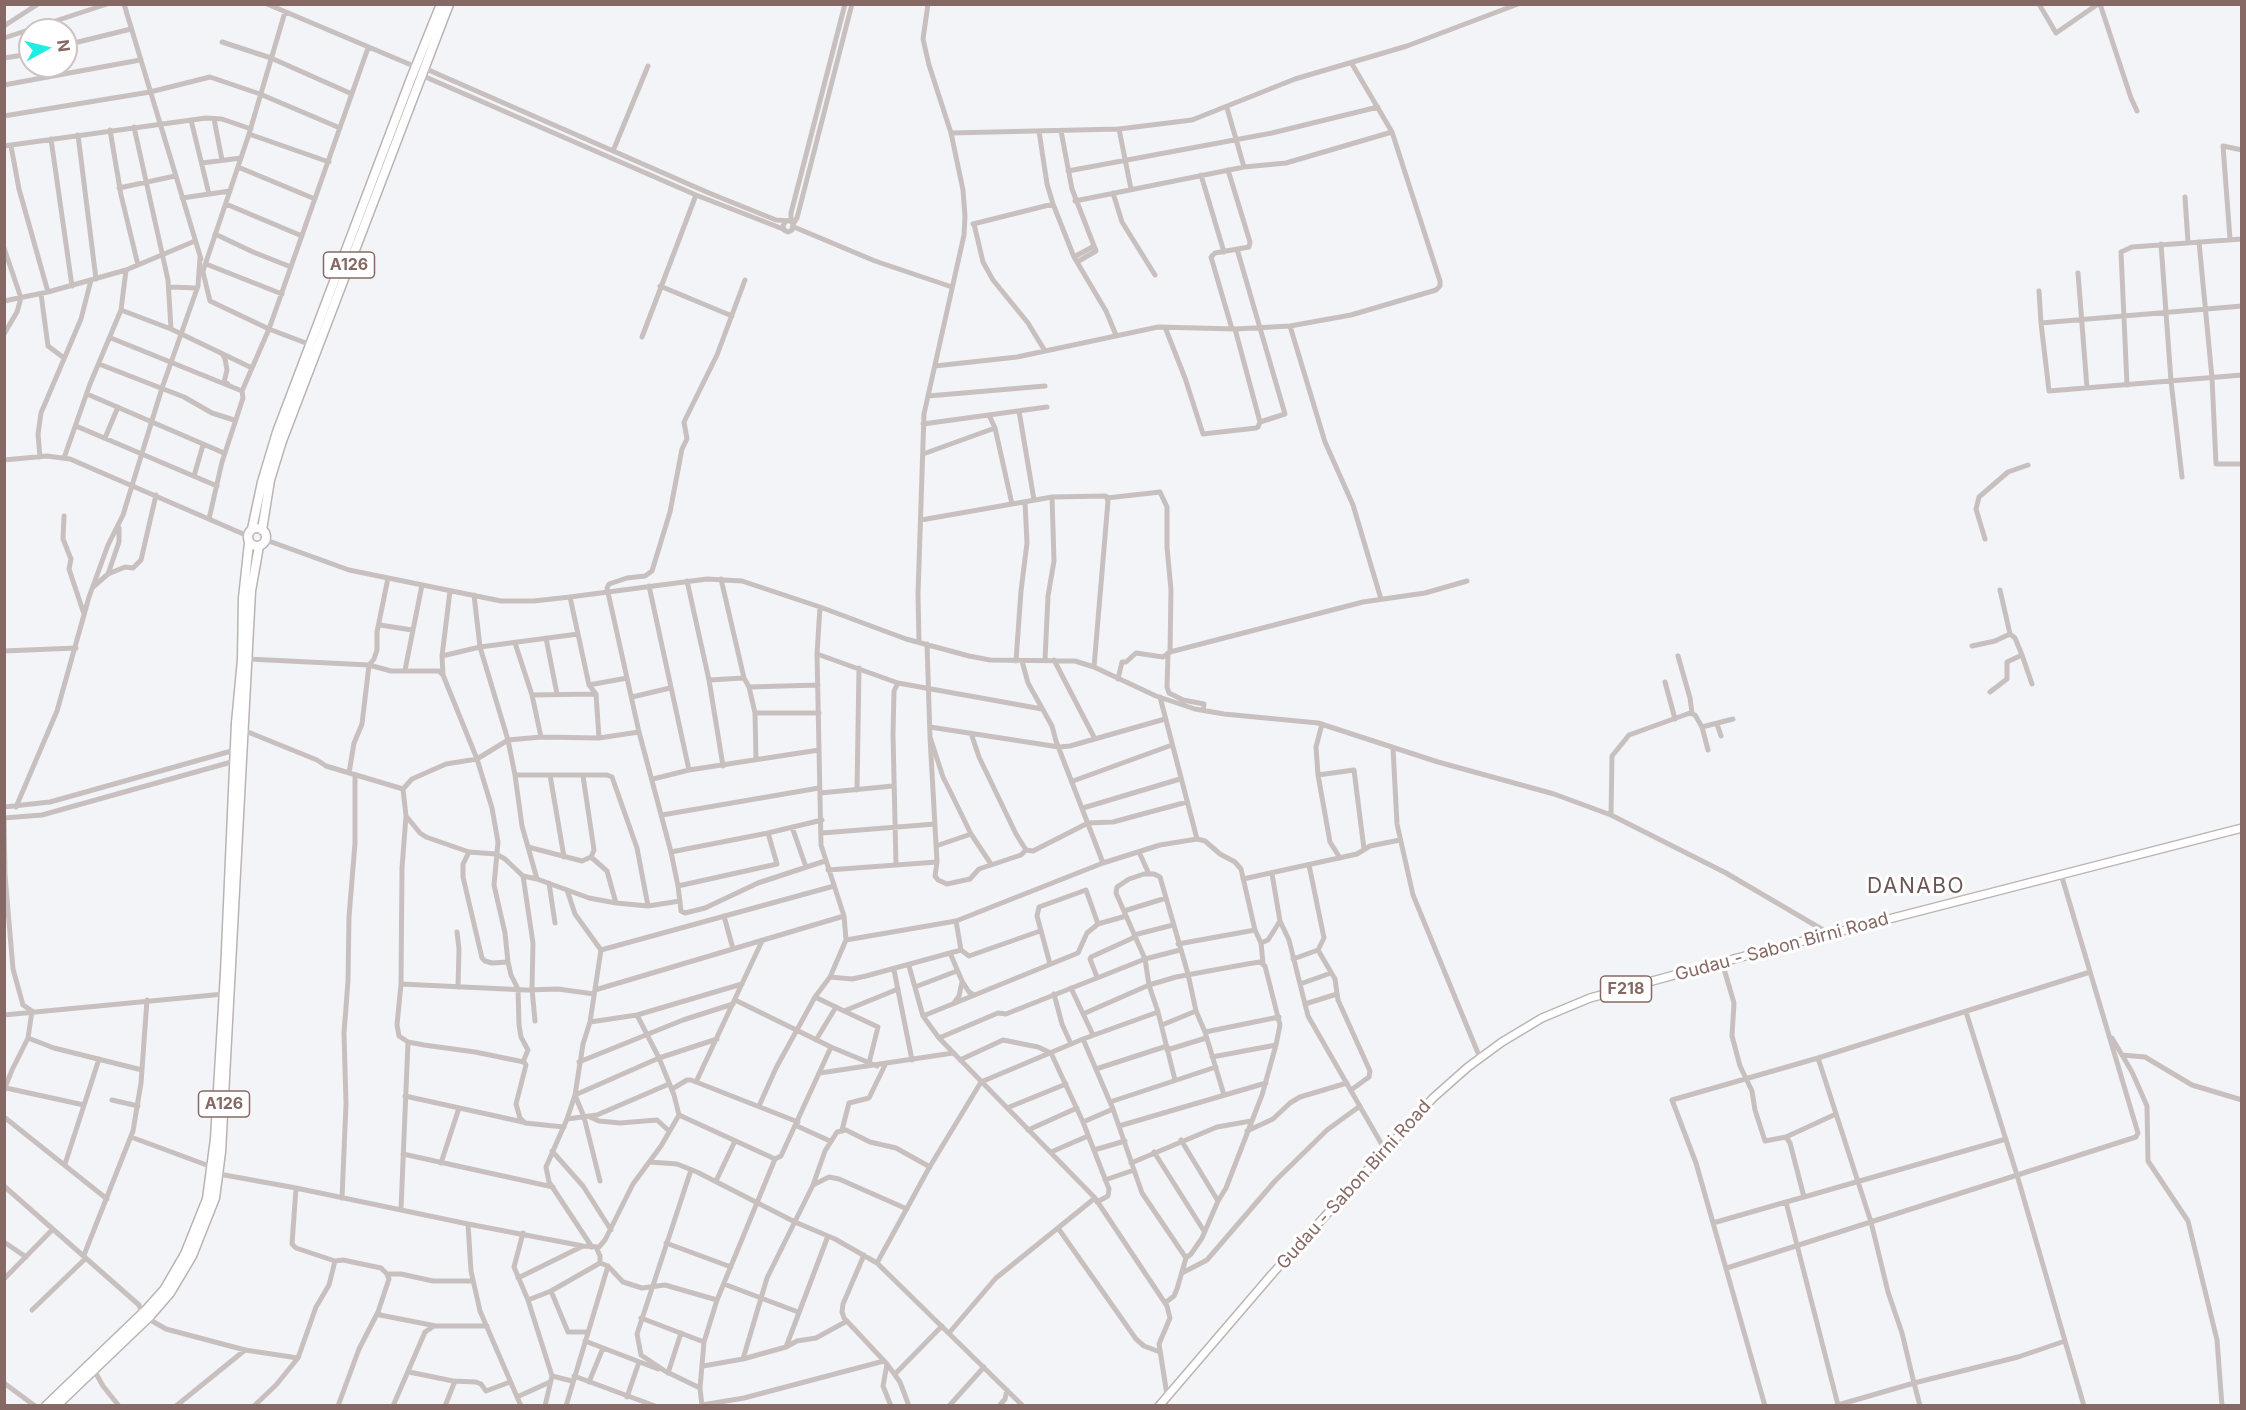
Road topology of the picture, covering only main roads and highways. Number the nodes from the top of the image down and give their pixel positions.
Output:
1 (441, 4) edge
2 (449, 4) edge
3 (420, 70) junction
4 (262, 530) junction
5 (250, 536) junction
6 (262, 543) junction
7 (239, 749) junction
8 (239, 760) junction
9 (2241, 828) edge
10 (152, 1309) junction
11 (143, 1312) junction
12 (61, 1398) edge
13 (46, 1406) edge
14 (1159, 1406) edge

1 - 3 highway, A126
2 - 3 highway, A126
3 - 4 highway, A126
3 - 5 highway, A126
4 - 5 highway
4 - 6 highway
5 - 6 highway
5 - 7 highway, A126
6 - 7 highway, A126
7 - 8 highway, A126
8 - 10 highway, A126
8 - 10 highway, A126
9 - 14 main road, Gudau - Sabon Birni Road / F218
10 - 11 highway, A126
11 - 12 highway, A126
11 - 12 highway, A126
12 - 13 highway, A126

